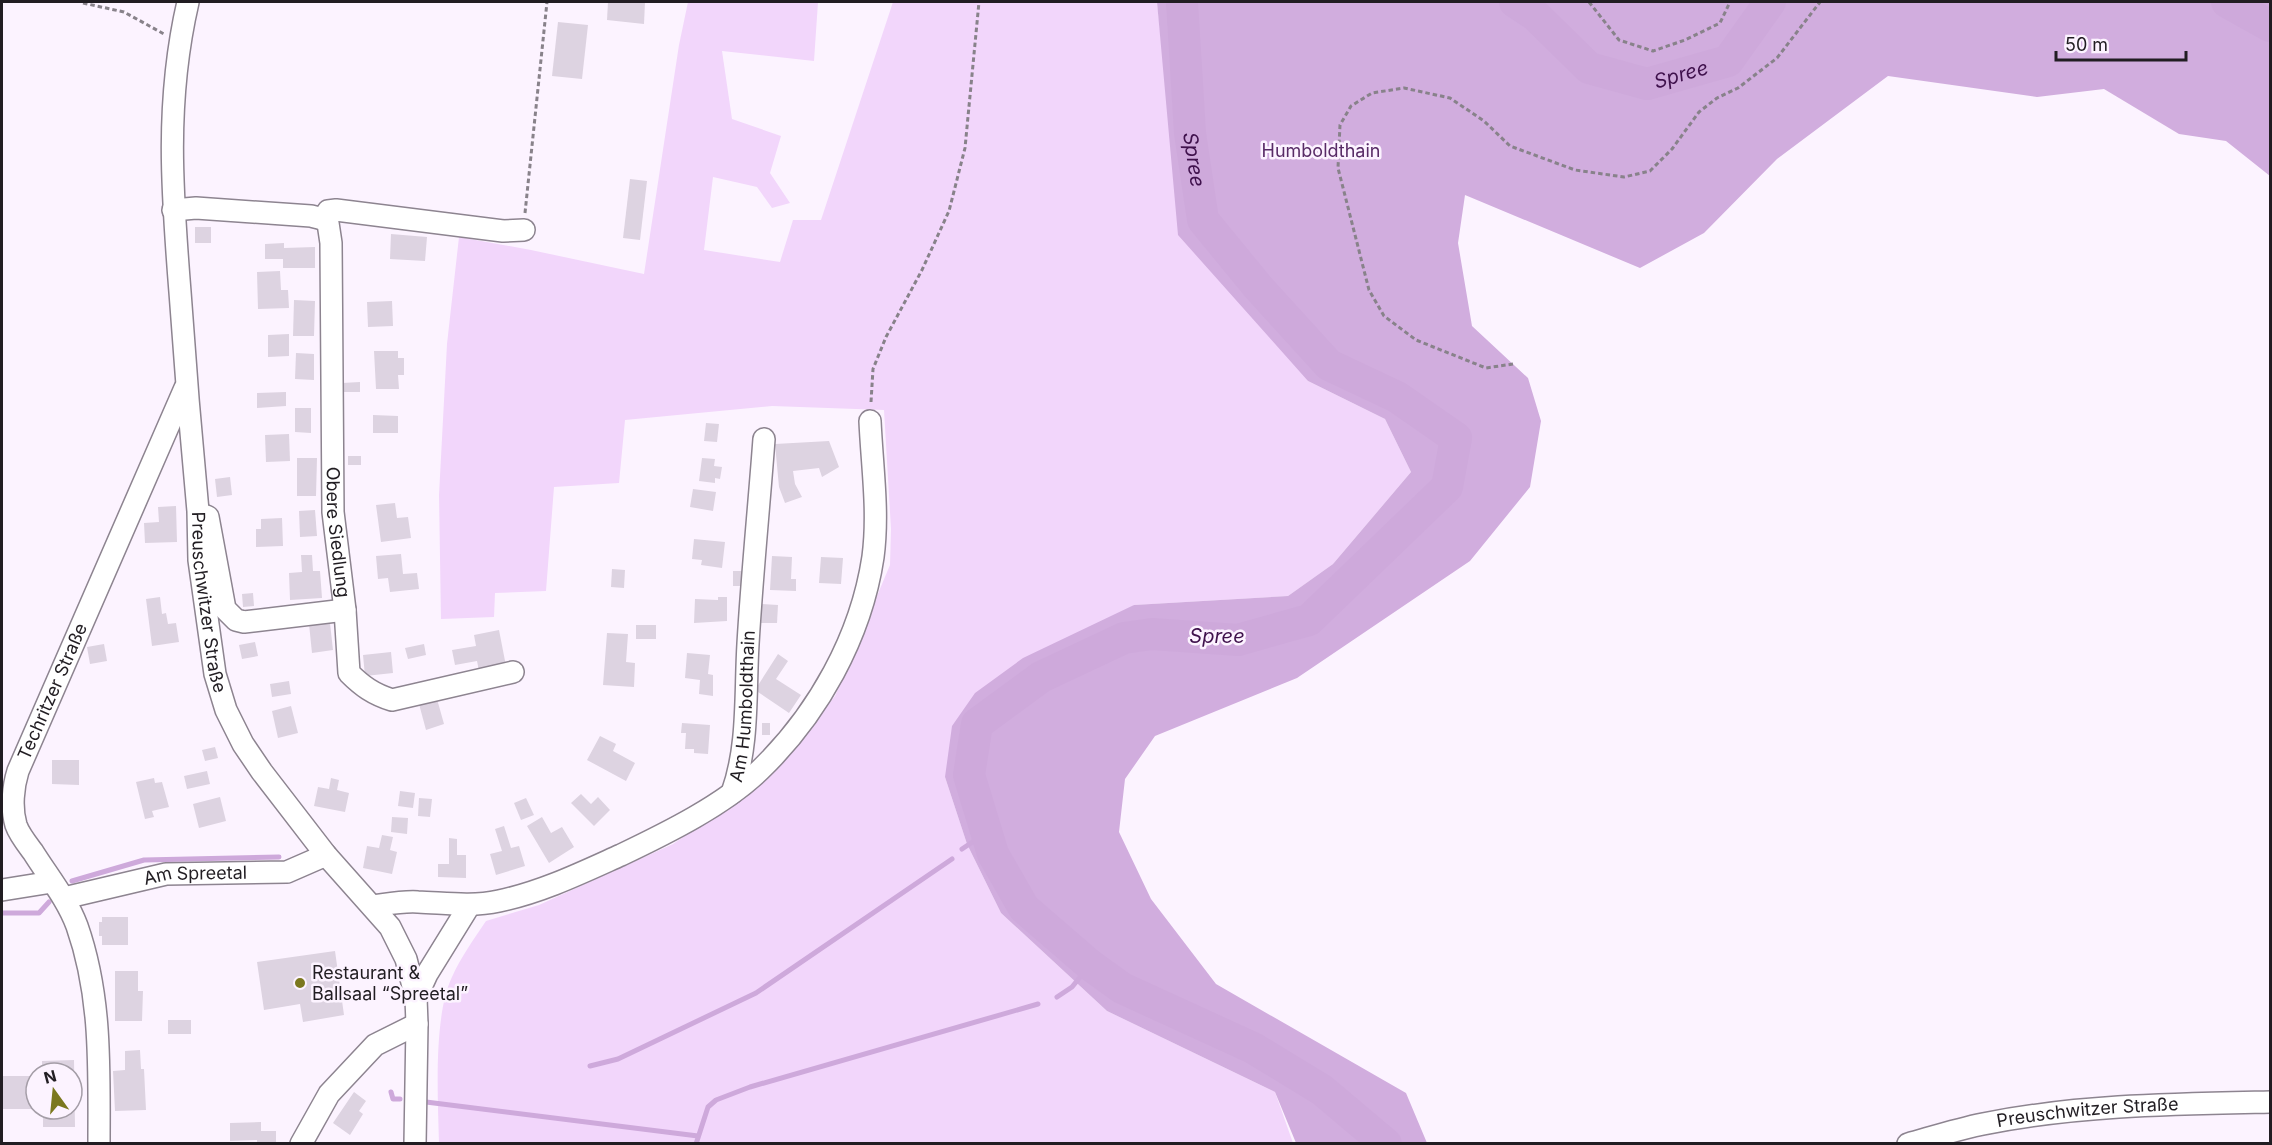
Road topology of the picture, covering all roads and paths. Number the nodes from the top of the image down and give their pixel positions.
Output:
1 (188, 2) edge
2 (547, 2) edge
3 (979, 2) edge
4 (1589, 2) edge
5 (1730, 2) edge
6 (1820, 2) edge
7 (83, 3) dead end
8 (179, 41) junction
9 (173, 210) junction
10 (323, 219) junction
11 (524, 230) joint
12 (1513, 364) dead end
13 (187, 385) junction
14 (870, 422) joint
15 (764, 438) dead end
16 (198, 511) junction
17 (345, 610) junction
18 (513, 672) dead end
19 (732, 793) junction
20 (326, 855) junction
21 (2, 890) edge
22 (58, 890) junction
23 (373, 906) junction
24 (469, 906) junction
25 (416, 998) junction
26 (417, 1024) junction
27 (2271, 1102) edge
28 (99, 1143) edge
29 (301, 1143) edge
30 (415, 1143) edge
31 (1908, 1143) edge

1 - 8 street, Preuschwitzer Straße
2 - 11 path
3 - 14 path
4 - 5 path
6 - 12 path
7 - 8 path
8 - 9 street, Preuschwitzer Straße
9 - 10 street
9 - 13 street, Preuschwitzer Straße
10 - 11 street
10 - 17 street, Obere Siedlung
13 - 16 street, Preuschwitzer Straße
13 - 22 street, Techritzer Straße
14 - 19 street
15 - 19 street, Am Humboldthain
16 - 17 street
16 - 20 street, Preuschwitzer Straße
17 - 18 street, Obere Siedlung
19 - 24 street, Am Humboldthain
20 - 22 street, Am Spreetal
20 - 23 street, Preuschwitzer Straße
21 - 22 street, Am Spreetal
22 - 28 street, Techritzer Straße
23 - 24 street, Am Humboldthain
23 - 25 street, Preuschwitzer Straße
24 - 25 street
25 - 26 street, Preuschwitzer Straße
26 - 29 street
26 - 30 street, Preuschwitzer Straße
27 - 31 street, Preuschwitzer Straße

